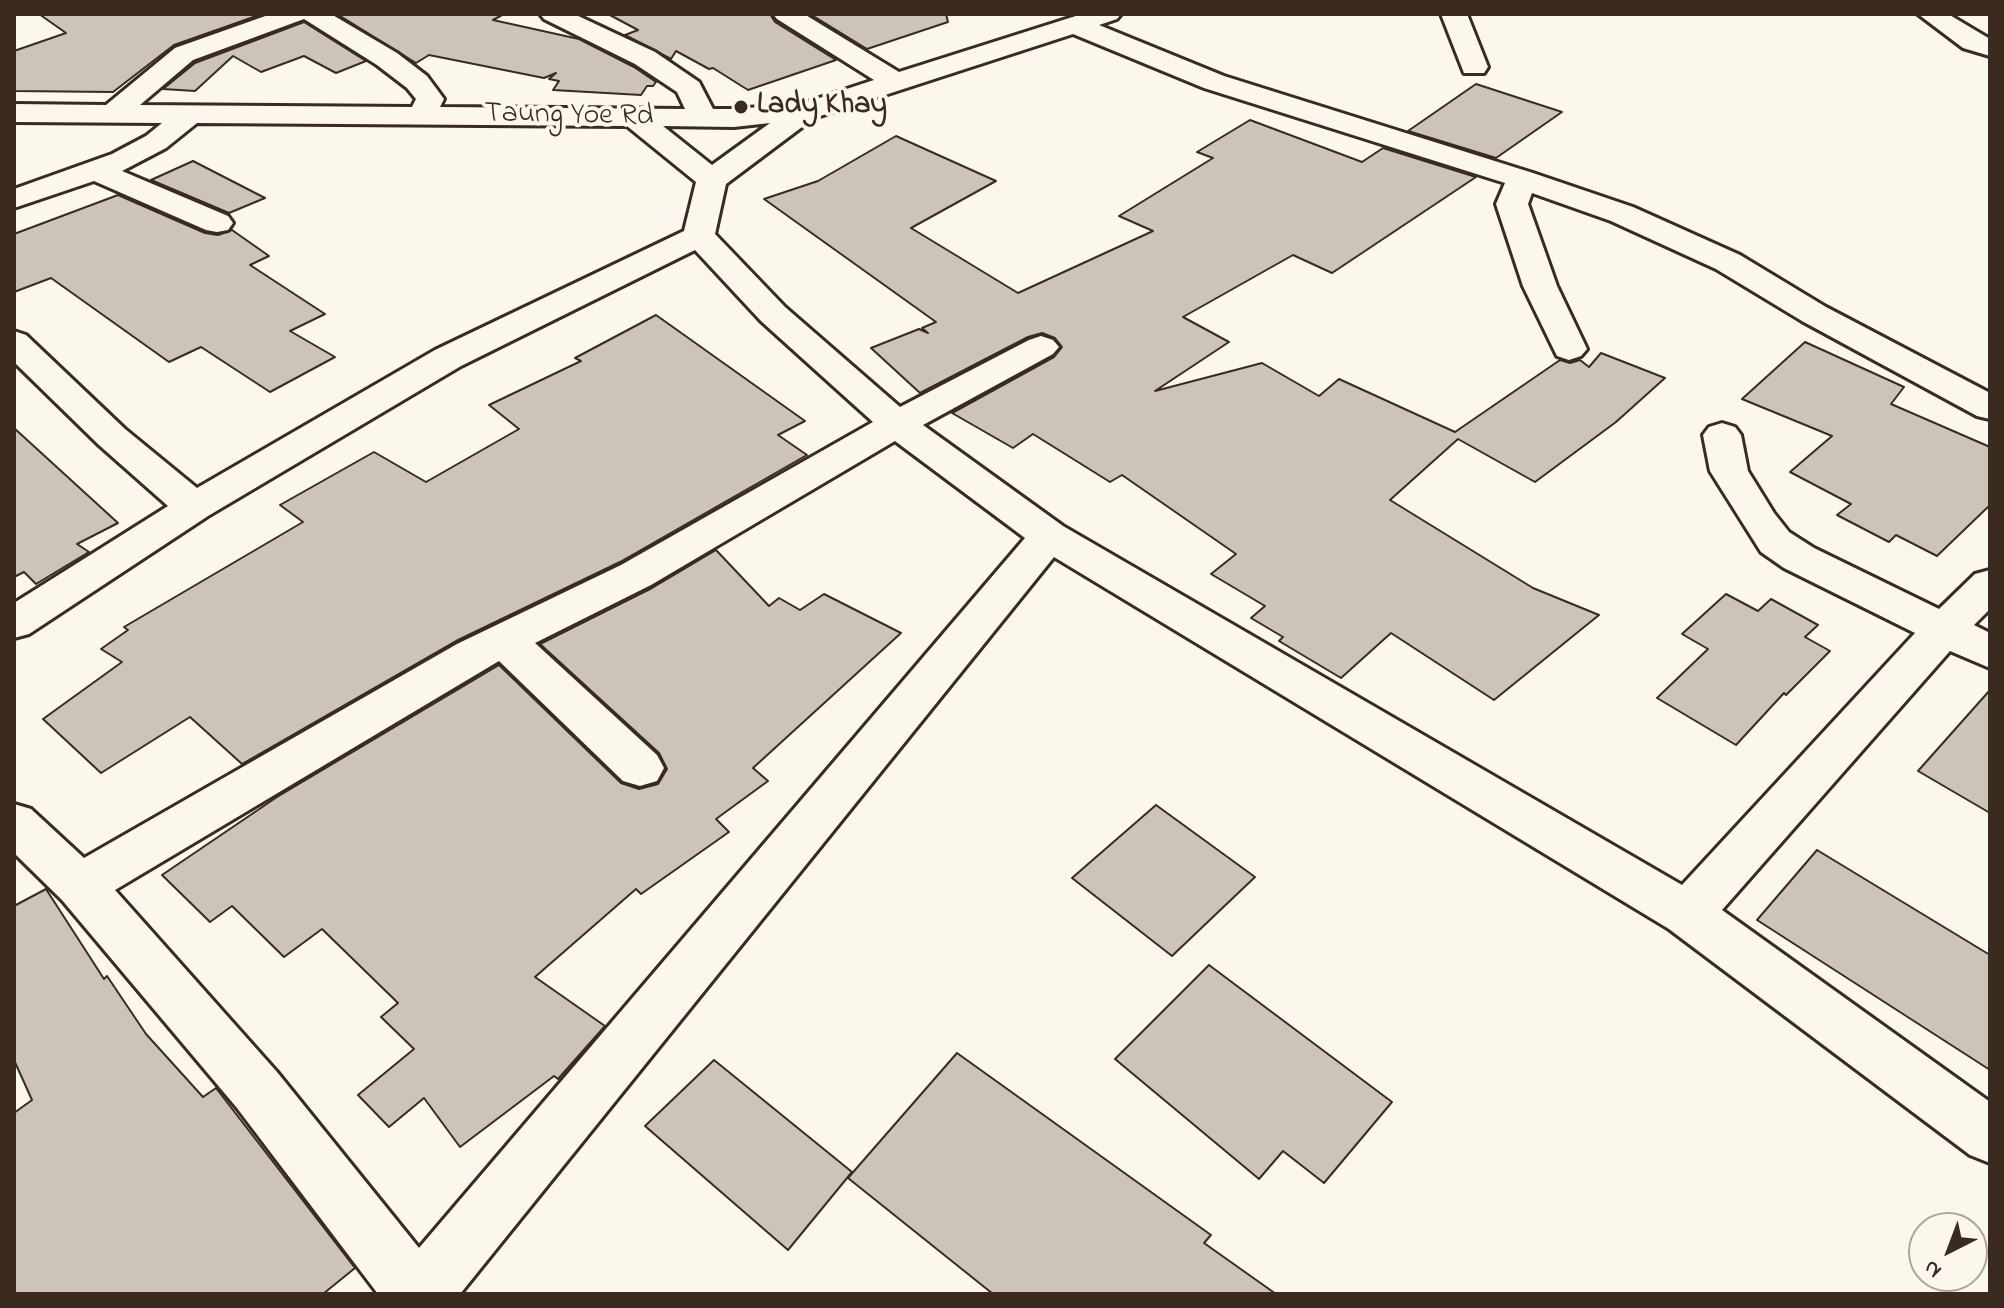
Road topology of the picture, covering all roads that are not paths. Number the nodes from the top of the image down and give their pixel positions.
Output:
1 (295, 14) edge
2 (313, 14) edge
3 (553, 14) edge
4 (786, 14) edge
5 (1108, 14) edge
6 (1454, 14) edge
7 (1931, 14) edge
8 (1075, 25) junction
9 (1990, 48) edge
10 (1474, 67) dead end
11 (896, 82) junction
12 (193, 112) junction
13 (804, 112) junction
14 (14, 113) edge
15 (114, 113) junction
16 (423, 114) junction
17 (702, 116) junction
18 (636, 119) junction
19 (93, 169) junction
20 (1522, 179) junction
21 (712, 180) junction
22 (14, 199) edge
23 (217, 223) dead end
24 (699, 236) junction
25 (14, 342) edge
26 (1041, 347) dead end
27 (1569, 349) dead end
28 (1990, 408) edge
29 (897, 424) junction
30 (1722, 435) dead end
31 (194, 507) junction
32 (1049, 536) junction
33 (1990, 584) edge
34 (14, 623) edge
35 (1945, 628) junction
36 (504, 640) junction
37 (1990, 652) edge
38 (640, 768) dead end
39 (14, 823) edge
40 (80, 885) junction
41 (1687, 914) junction
42 (1990, 1136) edge
43 (419, 1294) edge

1 - 15 street
2 - 16 street
3 - 17 street
4 - 11 street
5 - 8 street, Taung Yoe Rd
6 - 10 street
7 - 9 street
8 - 11 street, Taung Yoe Rd
8 - 20 street
11 - 13 street, Taung Yoe Rd
12 - 15 street, Taung Yoe Rd
12 - 16 street, Taung Yoe Rd
12 - 19 street
13 - 17 street, Taung Yoe Rd
13 - 21 street
14 - 15 street, Taung Yoe Rd
16 - 18 street, Taung Yoe Rd
17 - 18 street, Taung Yoe Rd
18 - 21 street
19 - 22 street
19 - 23 street
20 - 27 street
20 - 28 street
21 - 24 street
24 - 29 street
24 - 31 street
25 - 31 street
26 - 29 street
29 - 32 street
29 - 36 street
30 - 35 street
31 - 34 street
32 - 41 street
32 - 43 street
33 - 35 street
35 - 37 street
35 - 41 street
36 - 38 street
36 - 40 street
39 - 40 street
40 - 43 street
41 - 42 street

